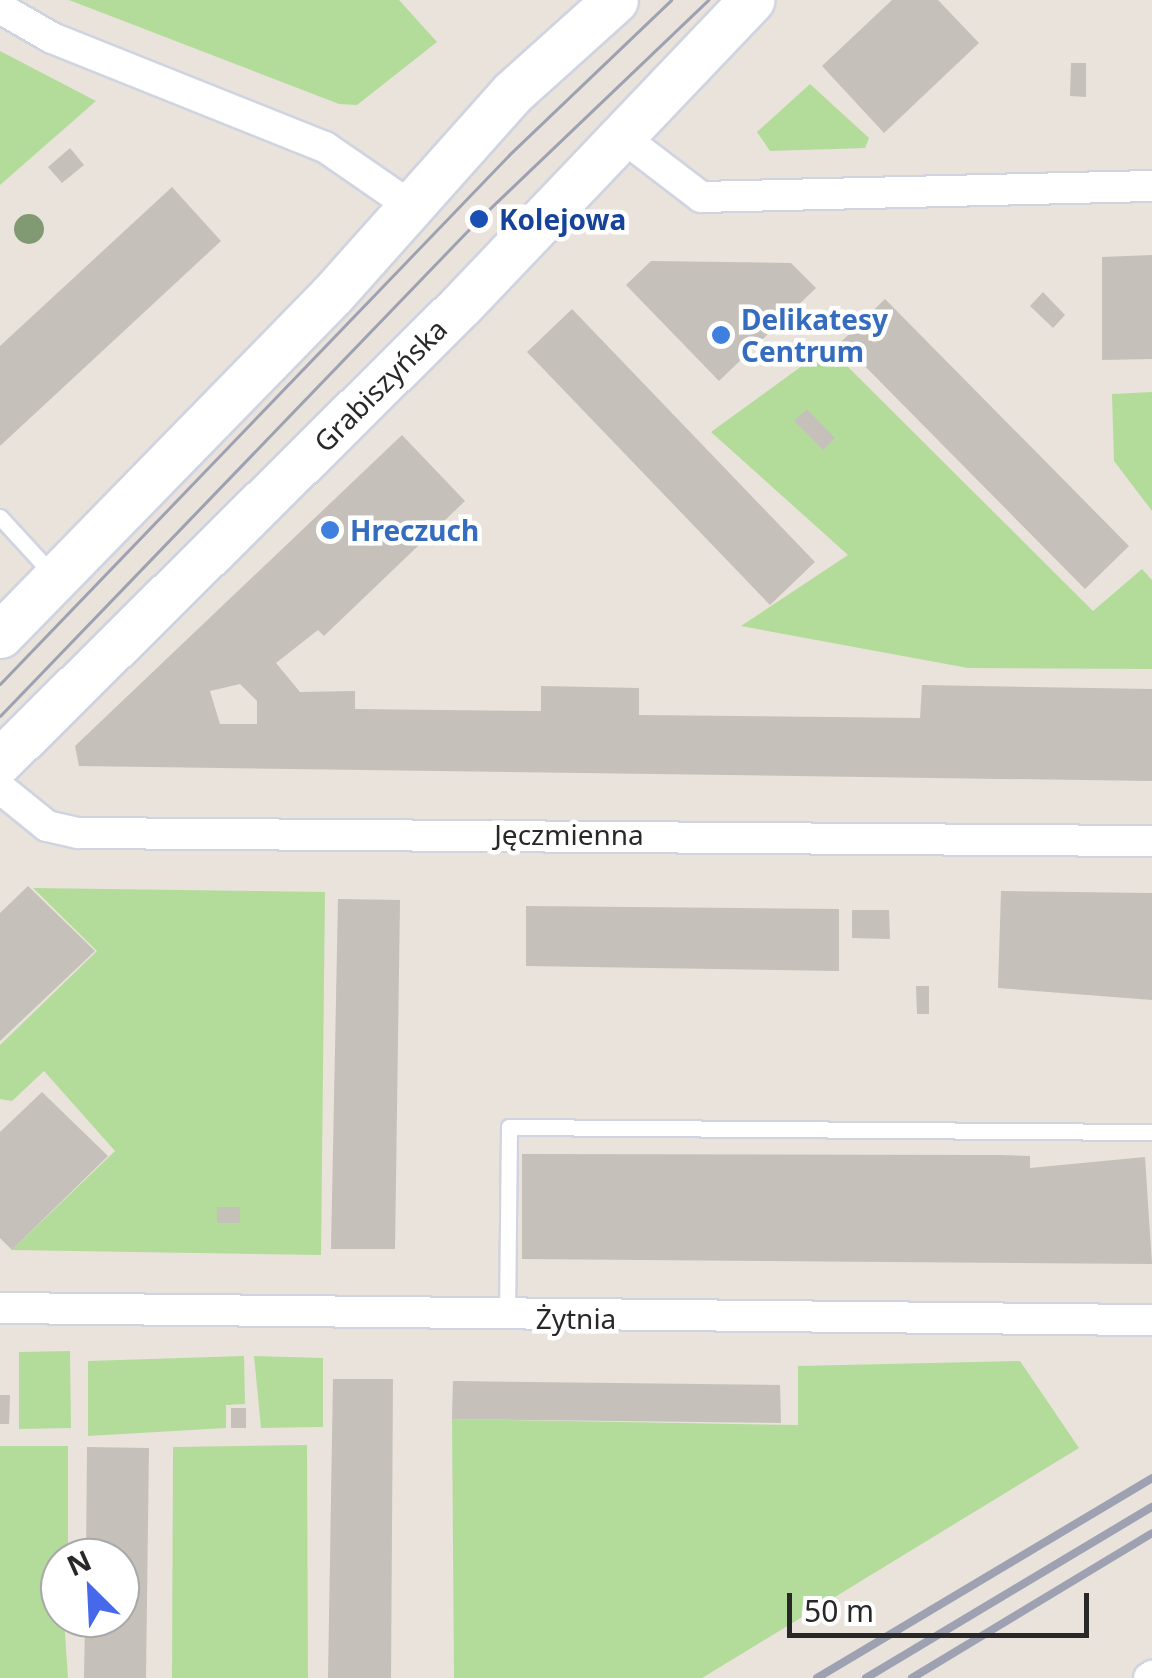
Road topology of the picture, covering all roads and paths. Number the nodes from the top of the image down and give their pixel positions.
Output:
1 (615, 0) edge
2 (751, 0) edge
3 (0, 8) edge
4 (620, 134) junction
5 (1152, 186) edge
6 (409, 205) junction
7 (0, 517) edge
8 (56, 579) junction
9 (0, 635) edge
10 (0, 761) edge
11 (0, 788) edge
12 (1152, 840) edge
13 (1152, 1132) edge
14 (0, 1308) edge
15 (506, 1318) junction
16 (1152, 1320) edge

1 - 6 main road
2 - 4 main road, Grabiszyńska
3 - 6 street
4 - 5 street
4 - 10 main road, Grabiszyńska
6 - 8 main road
7 - 8 lane
8 - 9 main road
11 - 12 street, Jęczmienna
13 - 15 lane
14 - 15 street, Żytnia
15 - 16 street, Żytnia

